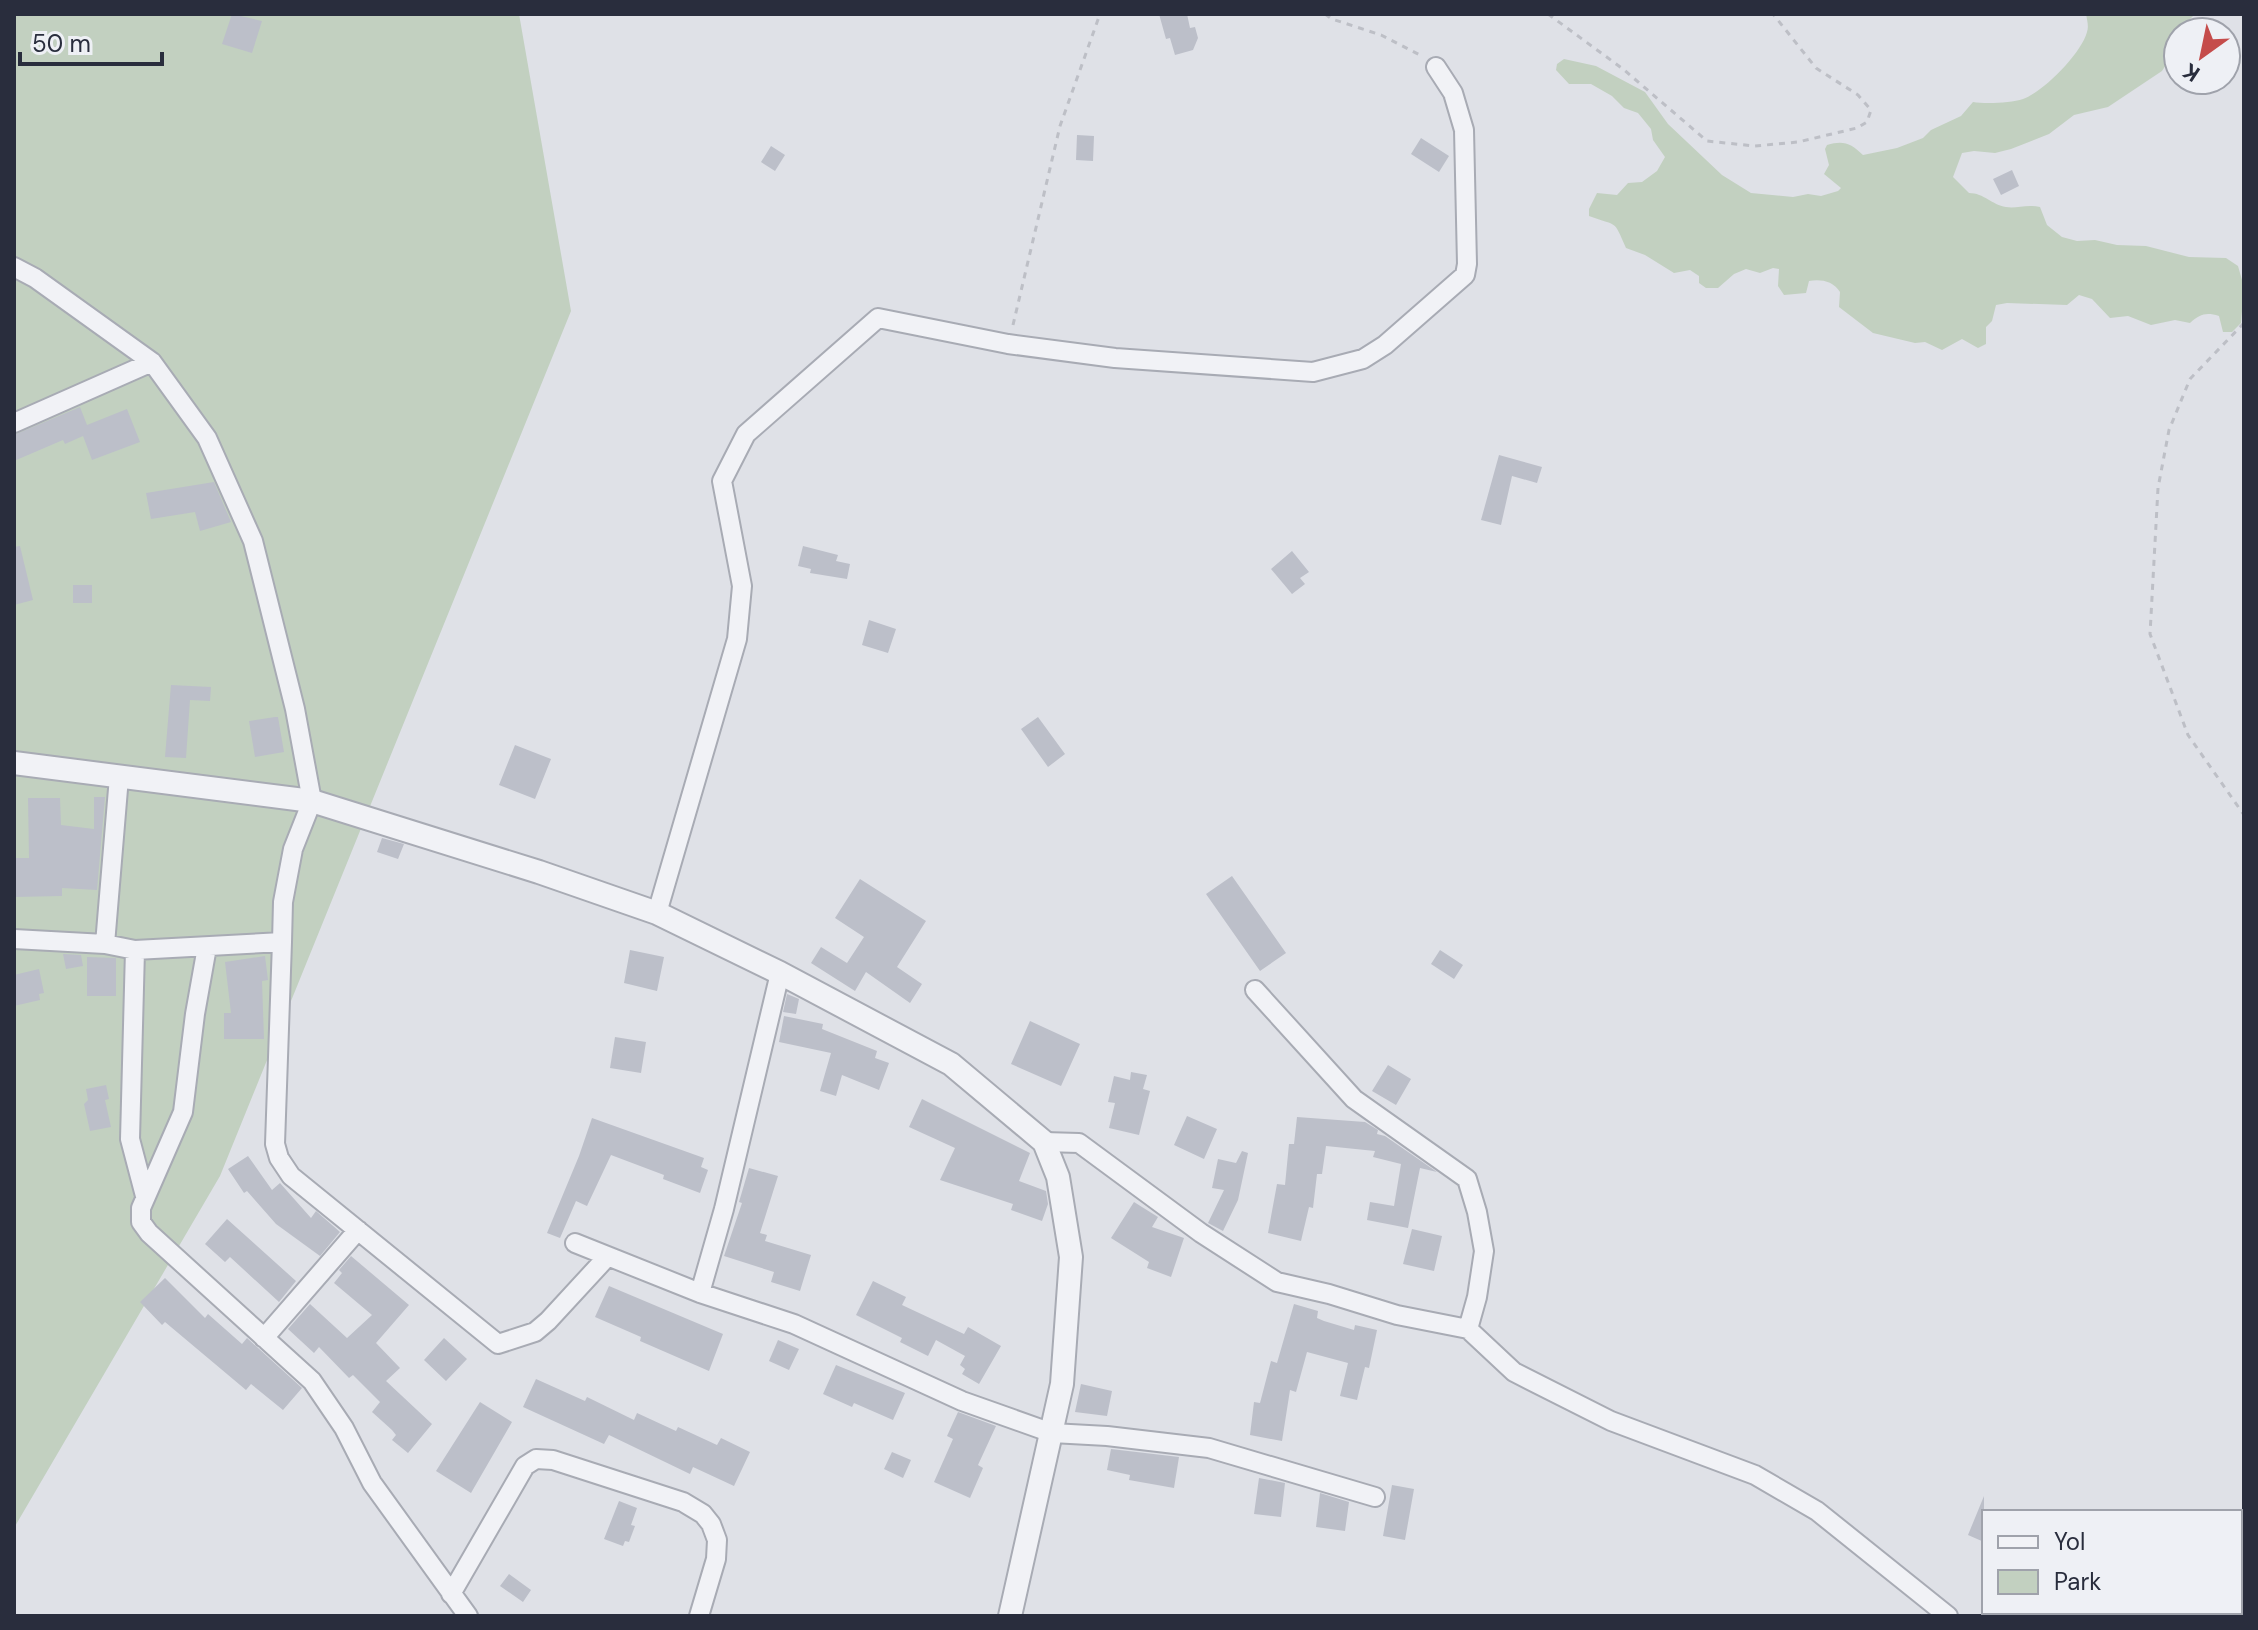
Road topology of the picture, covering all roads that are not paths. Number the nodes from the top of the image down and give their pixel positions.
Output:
1 (1436, 67) road end
2 (14, 267) edge
3 (152, 362) junction
4 (14, 423) edge
5 (14, 763) edge
6 (119, 777) junction
7 (312, 801) junction
8 (657, 913) junction
9 (14, 939) edge
10 (282, 942) junction
11 (105, 944) junction
12 (207, 947) junction
13 (135, 950) junction
14 (780, 973) junction
15 (1255, 990) dead end
16 (1044, 1142) junction
17 (145, 1196) junction
18 (358, 1230) junction
19 (575, 1243) dead end
20 (607, 1257) junction
21 (700, 1293) junction
22 (1468, 1329) junction
23 (264, 1338) junction
24 (1052, 1433) junction
25 (1375, 1497) dead end
26 (451, 1594) junction
27 (468, 1616) edge
28 (699, 1616) edge
29 (1010, 1616) edge
30 (1948, 1616) edge

1 - 8 street
2 - 3 street
3 - 4 street
3 - 7 street
5 - 6 street
6 - 7 street
6 - 11 street
7 - 8 street
7 - 10 street
8 - 14 street
9 - 11 street
10 - 12 street
10 - 18 street
11 - 13 street
12 - 13 street
12 - 17 street
13 - 17 street
14 - 16 street
14 - 21 street
15 - 22 street
16 - 22 street
16 - 24 street
17 - 23 street
18 - 20 street
18 - 23 street
19 - 20 street
20 - 21 street
21 - 24 street
22 - 30 street
23 - 26 street
24 - 25 street
24 - 29 street
26 - 27 street
26 - 28 street

